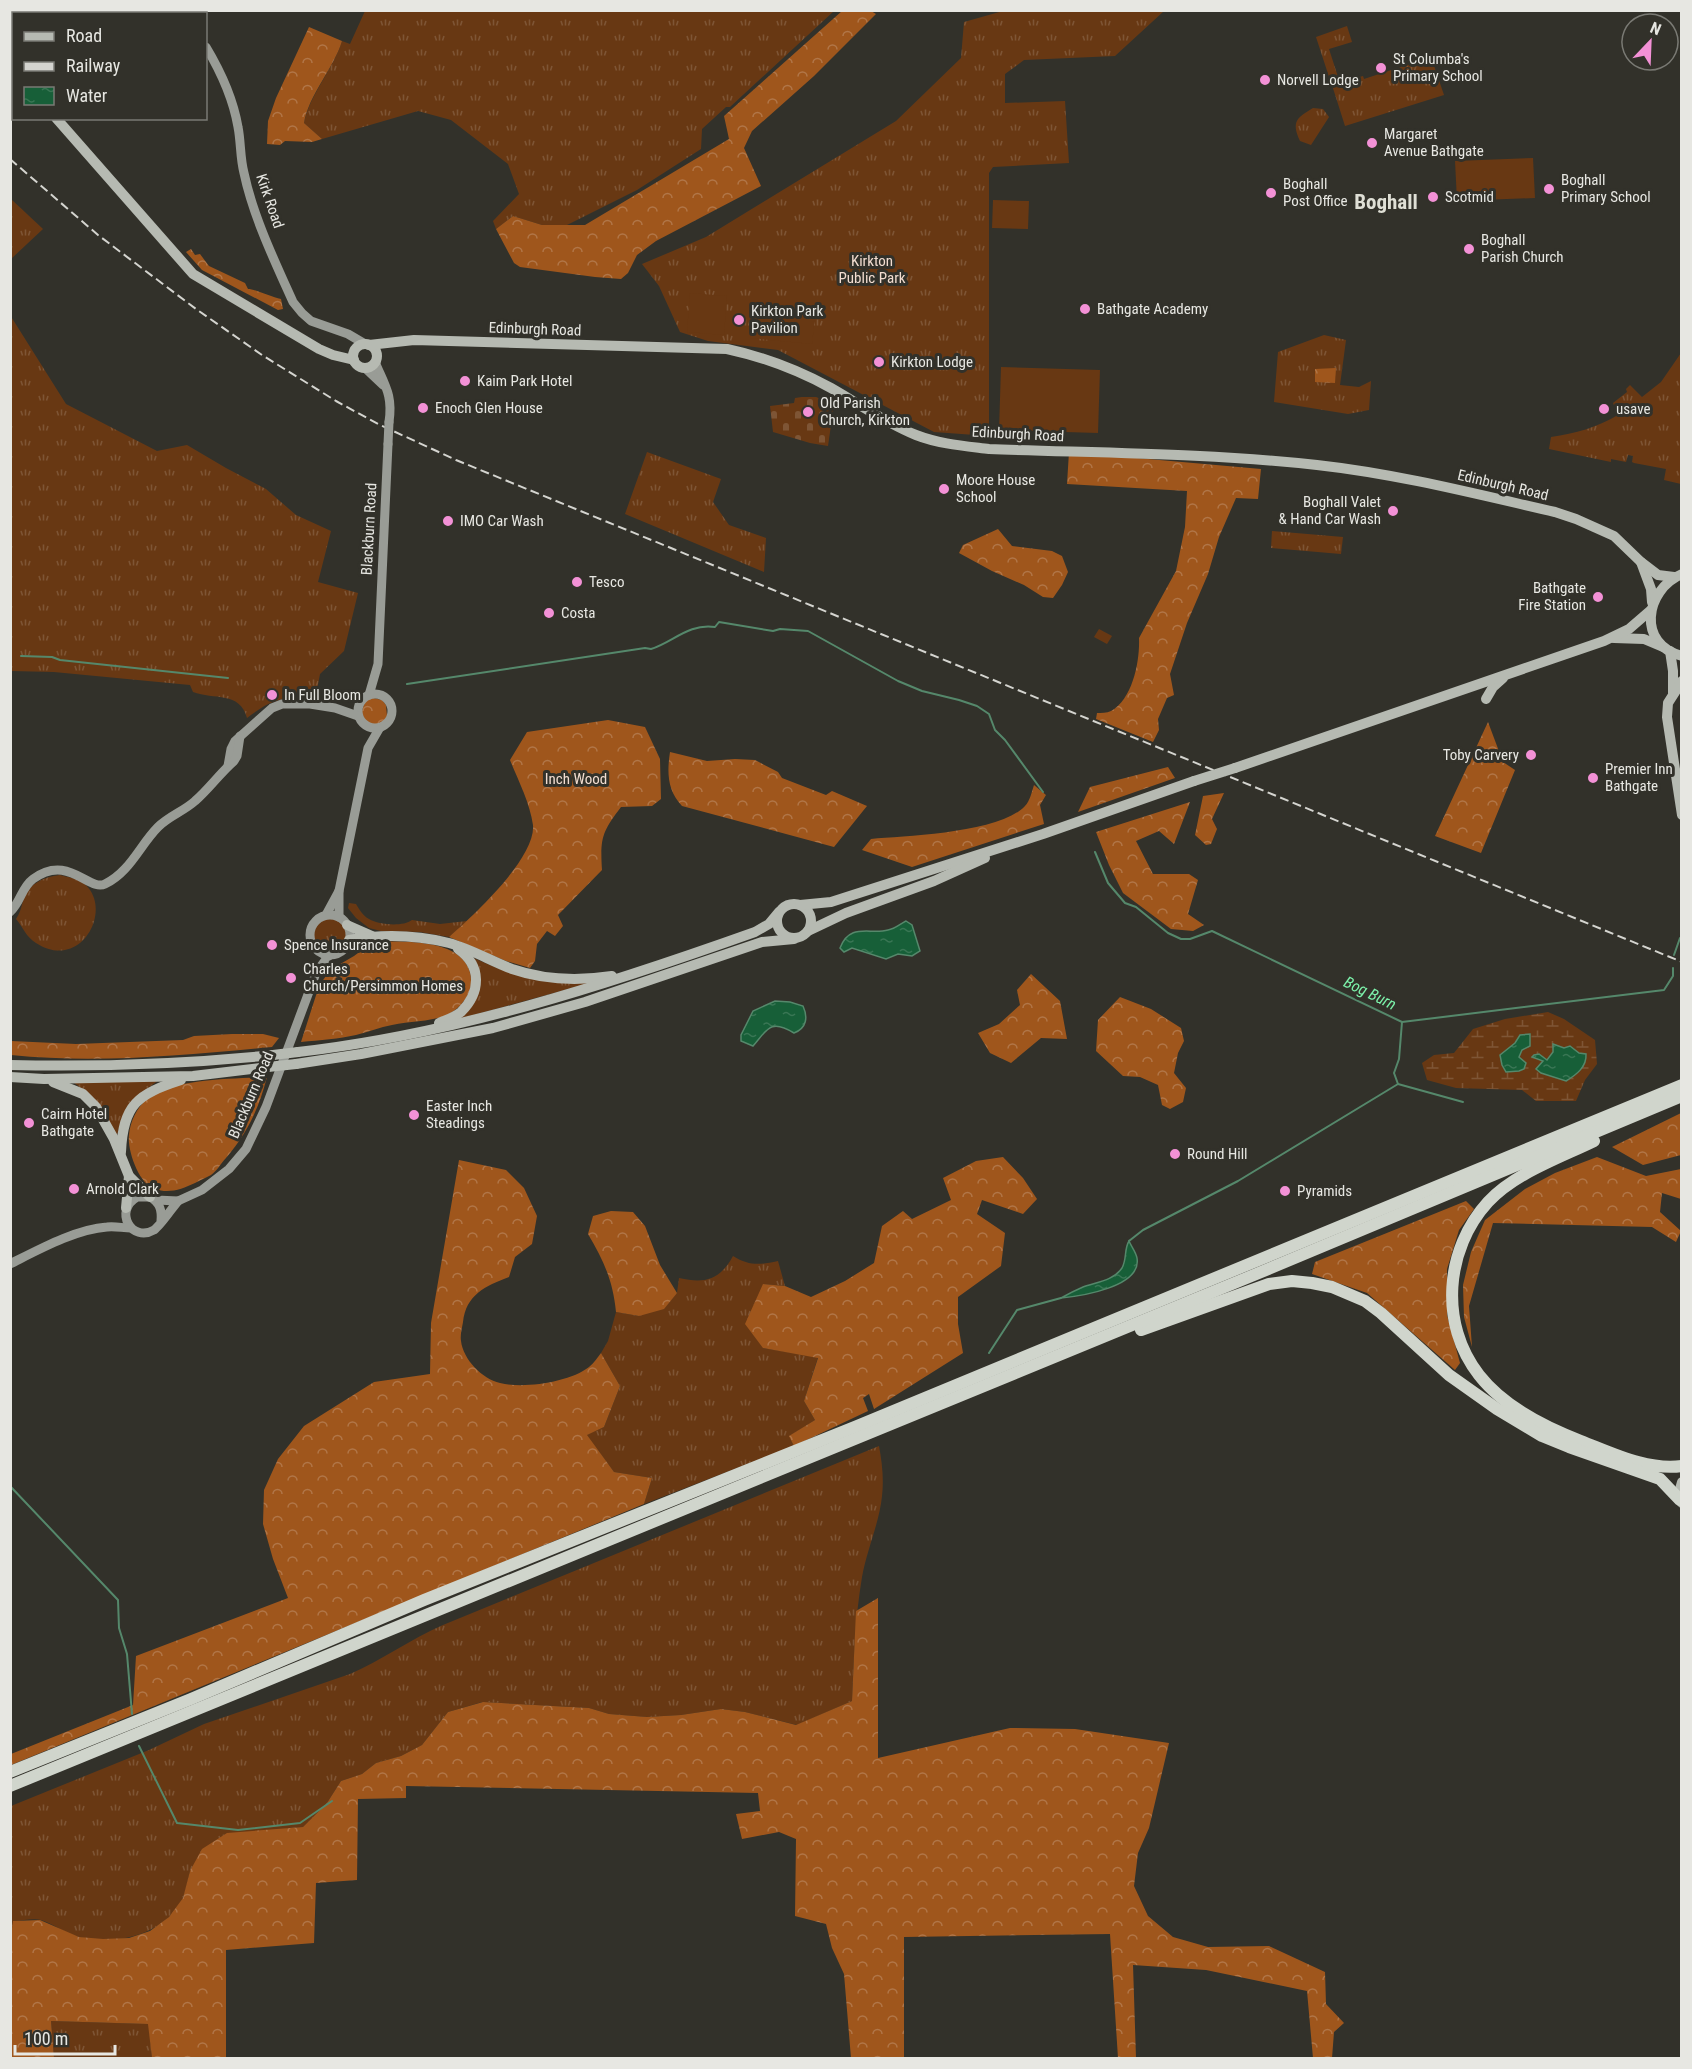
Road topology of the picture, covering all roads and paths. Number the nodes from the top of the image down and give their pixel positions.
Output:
1 (207, 49) edge
2 (58, 120) edge
3 (364, 354) junction
4 (1641, 562) junction
5 (1678, 575) edge
6 (1651, 607) junction
7 (1612, 638) junction
8 (1666, 649) junction
9 (1682, 656) edge
10 (378, 666) junction
11 (1507, 674) junction
12 (1682, 681) edge
13 (1673, 693) junction
14 (369, 695) junction
15 (383, 696) junction
16 (1486, 699) dead end
17 (360, 704) junction
18 (335, 708) junction
19 (358, 716) junction
20 (364, 725) junction
21 (379, 729) junction
22 (368, 748) junction
23 (1682, 815) edge
24 (1023, 840) junction
25 (339, 891) junction
26 (800, 905) junction
27 (10, 912) edge
28 (779, 912) junction
29 (326, 915) junction
30 (343, 921) junction
31 (808, 931) junction
32 (372, 936) junction
33 (794, 939) junction
34 (349, 940) junction
35 (449, 943) junction
36 (316, 949) junction
37 (330, 954) junction
38 (316, 973) junction
39 (636, 973) junction
40 (411, 1033) junction
41 (10, 1065) edge
42 (193, 1076) junction
43 (10, 1077) edge
44 (44, 1079) junction
45 (1682, 1085) edge
46 (1682, 1097) edge
47 (121, 1155) junction
48 (129, 1176) junction
49 (153, 1199) junction
50 (178, 1201) junction
51 (126, 1210) junction
52 (161, 1221) junction
53 (107, 1227) junction
54 (131, 1228) junction
55 (10, 1264) edge
56 (884, 1427) junction
57 (1682, 1466) edge
58 (1682, 1482) edge
59 (1681, 1501) edge
60 (10, 1772) edge
61 (10, 1786) edge

1 - 3 main road, Kirk Road
2 - 3 main road
3 - 4 main road, Edinburgh Road
3 - 10 main road, Blackburn Road, bridge
4 - 5 main road, Edinburgh Road
4 - 6 main road, Edinburgh Road
5 - 6 main road
6 - 7 main road
6 - 8 main road, Edinburgh Road
7 - 8 main road
7 - 11 main road
8 - 9 main road
8 - 13 main road, Edinburgh Road
10 - 14 main road, Blackburn Road
10 - 15 main road, Blackburn Road
11 - 16 main road
11 - 24 main road, bridge
12 - 13 main road
13 - 23 main road
14 - 15 main road
14 - 17 main road
15 - 21 main road
17 - 18 main road
17 - 19 main road
18 - 19 main road
18 - 27 main road
19 - 20 main road
20 - 21 main road
20 - 22 main road
21 - 22 main road
22 - 25 main road
24 - 26 main road
24 - 31 main road
25 - 29 main road
25 - 30 main road
26 - 28 main road
26 - 31 main road
28 - 33 main road
28 - 39 main road
29 - 30 main road
29 - 36 main road
30 - 32 main road
30 - 34 main road
31 - 33 main road
32 - 34 main road
32 - 35 main road
33 - 42 main road, bridge
34 - 37 main road
35 - 39 main road
35 - 40 main road
36 - 37 main road
36 - 38 main road, Blackburn Road
37 - 38 main road, Blackburn Road
38 - 50 main road, Blackburn Road
39 - 40 main road
40 - 41 main road, bridge
42 - 44 main road
42 - 47 main road
43 - 44 main road
44 - 47 main road
45 - 60 highway
46 - 56 highway
46 - 57 highway
47 - 48 main road
48 - 49 main road
48 - 51 main road
49 - 50 main road
49 - 51 main road
49 - 52 main road
50 - 52 main road, Blackburn Road
51 - 53 main road
51 - 54 main road
52 - 54 main road
53 - 54 main road
53 - 55 main road
56 - 59 highway
56 - 61 highway
58 - 59 main road

